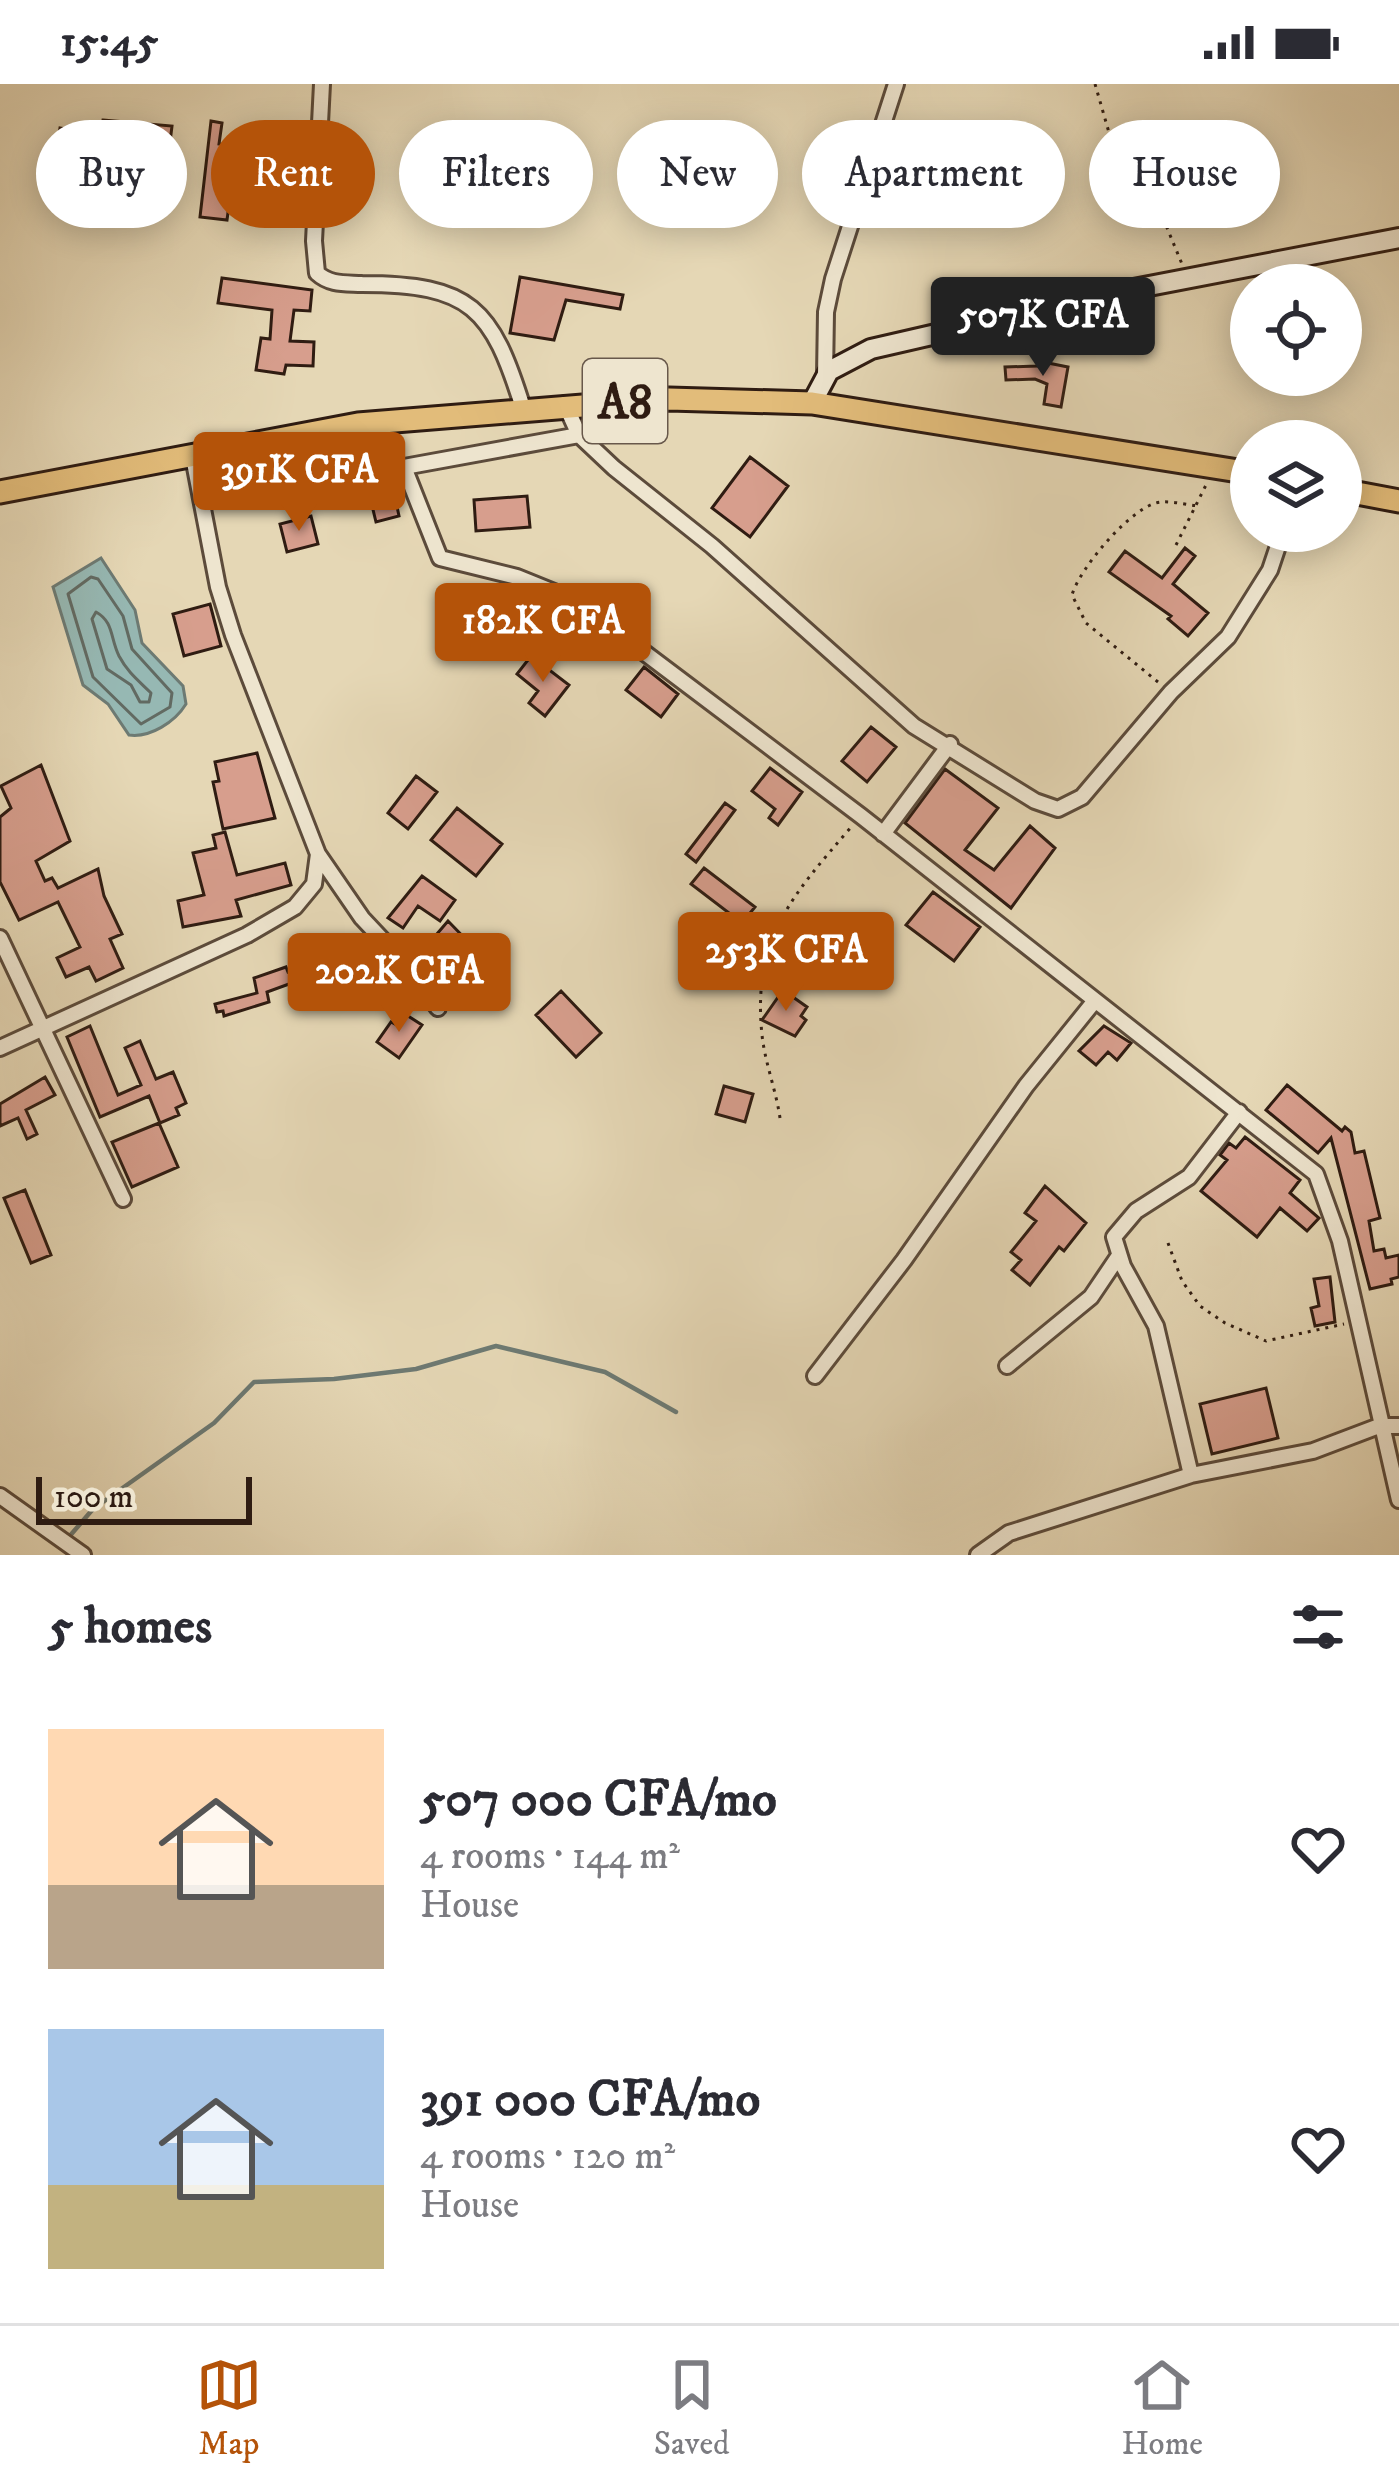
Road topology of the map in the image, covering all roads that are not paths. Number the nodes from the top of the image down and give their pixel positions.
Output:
1 (322, 84) edge
2 (896, 84) edge
3 (1399, 238) edge
4 (825, 376) junction
5 (812, 403) junction
6 (565, 404) junction
7 (523, 408) junction
8 (579, 435) junction
9 (193, 458) junction
10 (404, 467) junction
11 (1230, 469) edge
12 (201, 490) junction
13 (0, 492) edge
14 (1362, 494) edge
15 (1399, 501) edge
16 (1276, 552) edge
17 (950, 744) junction
18 (884, 834) junction
19 (318, 854) junction
20 (0, 938) edge
21 (1093, 1003) junction
22 (438, 1008) dead end
23 (45, 1027) junction
24 (0, 1048) edge
25 (1240, 1112) junction
26 (123, 1199) dead end
27 (1118, 1257) junction
28 (1007, 1366) dead end
29 (814, 1376) dead end
30 (1379, 1426) junction
31 (1399, 1426) edge
32 (1191, 1475) junction
33 (0, 1496) edge
34 (1399, 1500) edge
35 (82, 1555) edge
36 (978, 1555) edge

1 - 7 street
2 - 4 street
3 - 4 street
4 - 5 street
5 - 6 main road, A8
5 - 11 main road, A8
6 - 7 main road, A8
6 - 8 street
7 - 9 main road, A8
8 - 10 street
8 - 17 street
9 - 12 street
9 - 13 main road, A8
10 - 12 street
10 - 18 street
12 - 19 street
14 - 15 main road
16 - 17 street
17 - 18 street
18 - 21 street
19 - 22 street
19 - 23 street
20 - 23 street
21 - 25 street
21 - 29 street
23 - 24 street
23 - 26 street
25 - 27 street
25 - 30 street
27 - 28 street
27 - 32 street
30 - 31 street
30 - 32 street
30 - 34 street
32 - 36 street
33 - 35 street

